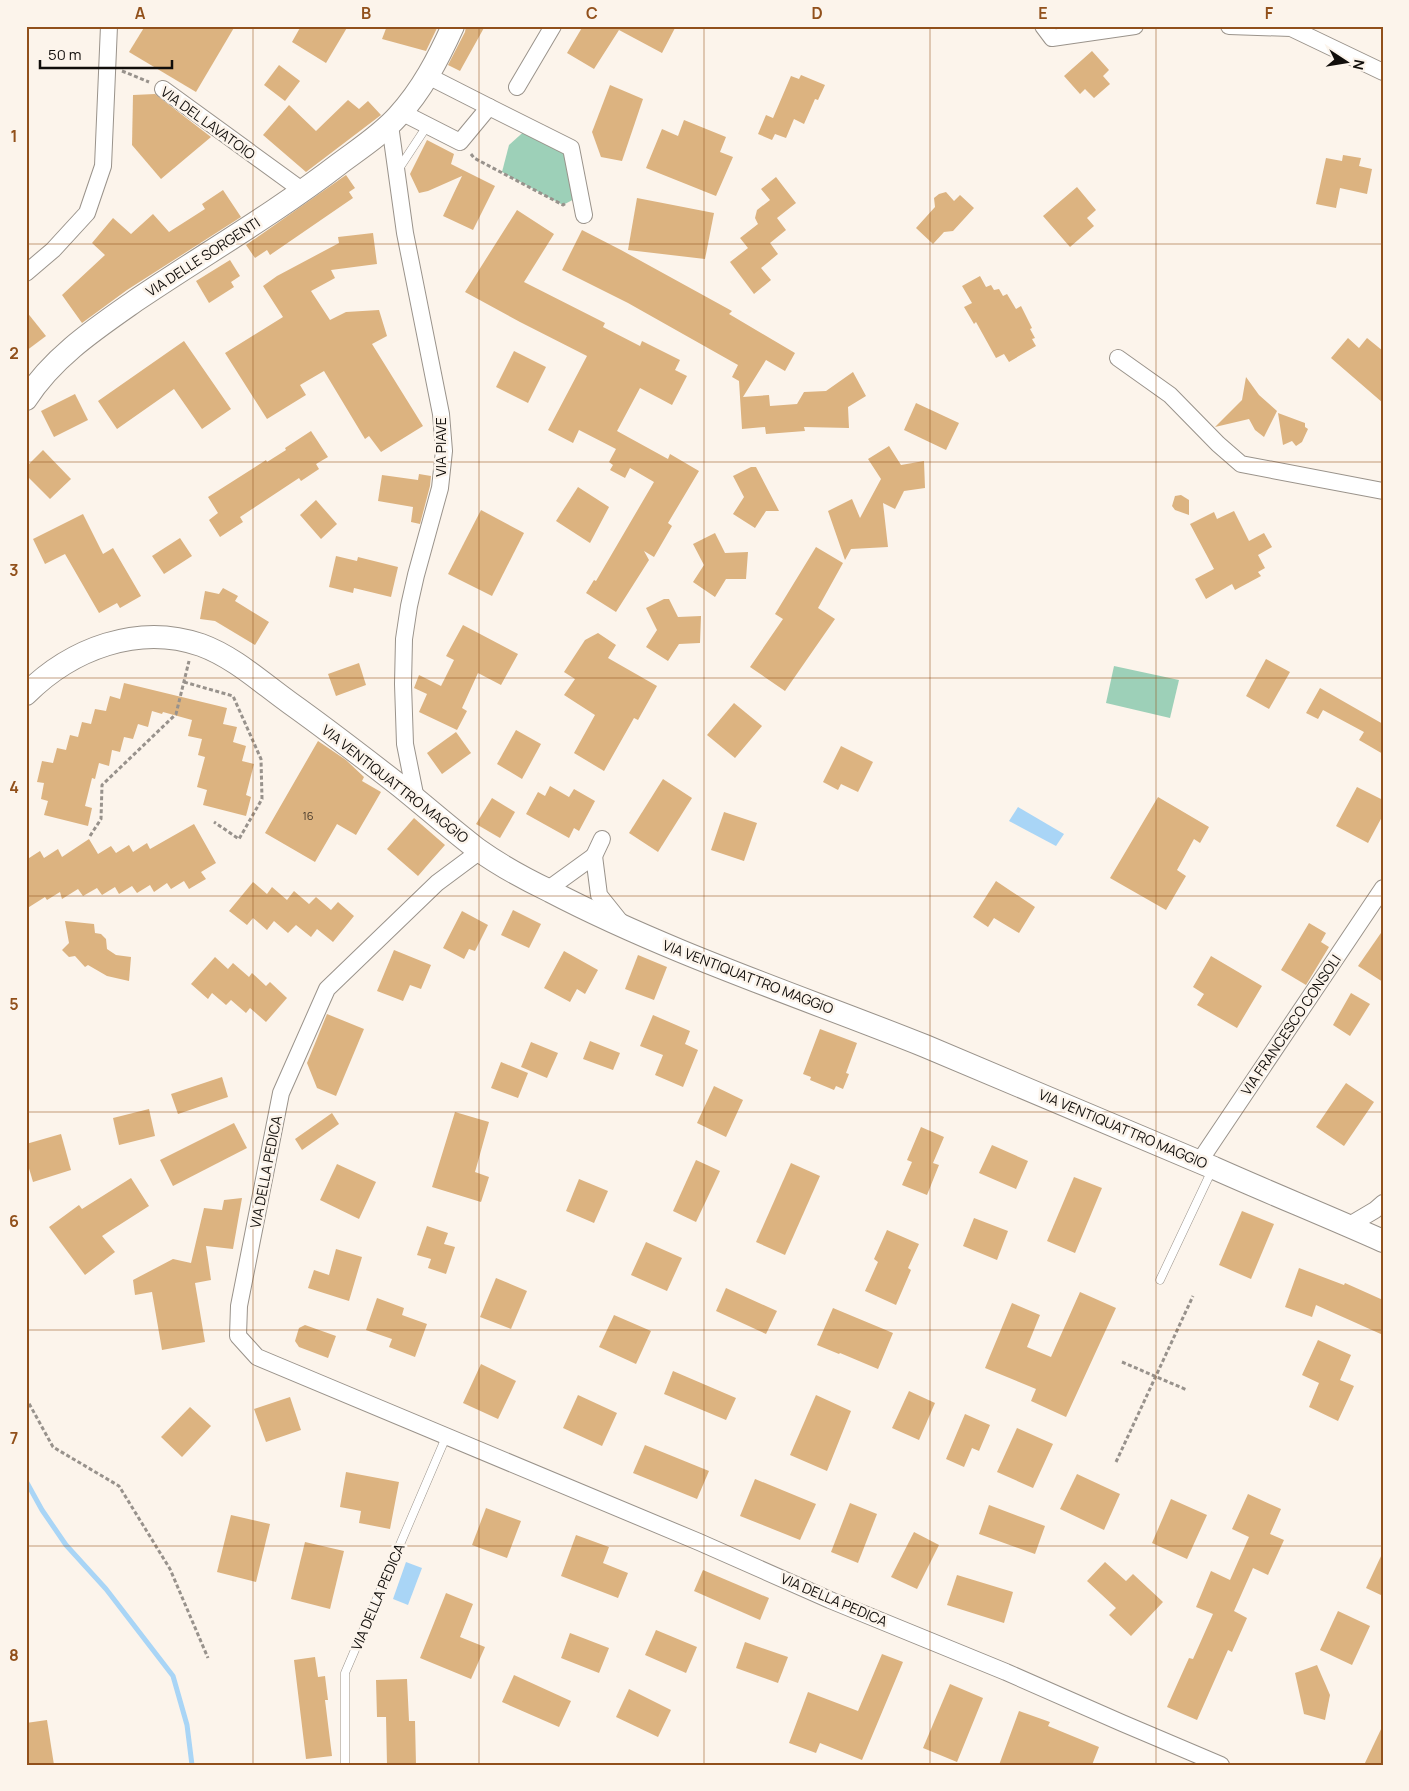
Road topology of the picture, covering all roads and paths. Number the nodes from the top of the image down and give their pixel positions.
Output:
1 (109, 26) edge
2 (453, 26) edge
3 (553, 26) edge
4 (1043, 26) edge
5 (1135, 26) edge
6 (1229, 26) edge
7 (108, 64) junction
8 (1383, 72) edge
9 (428, 76) junction
10 (517, 87) dead end
11 (163, 89) joint
12 (489, 107) junction
13 (395, 119) junction
14 (427, 126) junction
15 (460, 142) junction
16 (397, 172) junction
17 (303, 191) junction
18 (580, 196) junction
19 (584, 215) dead end
20 (26, 273) edge
21 (1118, 358) dead end
22 (26, 399) edge
23 (1383, 491) edge
24 (187, 670) dead end
25 (184, 682) junction
26 (26, 694) edge
27 (416, 799) junction
28 (214, 822) dead end
29 (90, 836) dead end
30 (602, 839) dead end
31 (480, 851) junction
32 (594, 856) junction
33 (1383, 888) edge
34 (547, 890) junction
35 (626, 929) junction
36 (1206, 1165) junction
37 (1383, 1203) edge
38 (1348, 1226) junction
39 (1383, 1241) edge
40 (1160, 1280) dead end
41 (1193, 1296) dead end
42 (1122, 1362) dead end
43 (1156, 1376) junction
44 (1187, 1390) dead end
45 (26, 1398) edge
46 (446, 1437) junction
47 (1116, 1462) dead end
48 (208, 1658) dead end
49 (345, 1765) edge
50 (1221, 1765) edge

1 - 7 street
2 - 9 main road, VIA DELLE SORGENTI
3 - 10 street
4 - 5 street
6 - 8 street
7 - 11 path, VIA DEL LAVATOIO
7 - 20 street
9 - 12 street
9 - 13 main road, VIA DELLE SORGENTI
11 - 17 street, VIA DEL LAVATOIO
12 - 15 street
12 - 18 street
13 - 14 street
13 - 16 street, VIA PIAVE
13 - 17 main road, VIA DELLE SORGENTI
14 - 15 street
14 - 16 lane
15 - 18 path
16 - 27 street, VIA PIAVE
17 - 22 main road, VIA DELLE SORGENTI
18 - 19 street
21 - 23 street
24 - 25 path
25 - 28 path
25 - 29 path
26 - 27 main road, VIA VENTIQUATTRO MAGGIO
27 - 31 main road, VIA VENTIQUATTRO MAGGIO
30 - 32 street
31 - 34 main road, VIA VENTIQUATTRO MAGGIO
31 - 46 street, VIA DELLA PEDICA
32 - 34 street
32 - 35 street
33 - 36 street, VIA FRANCESCO CONSOLI
34 - 35 main road, VIA VENTIQUATTRO MAGGIO
35 - 36 main road, VIA VENTIQUATTRO MAGGIO
36 - 38 main road, VIA VENTIQUATTRO MAGGIO
36 - 40 lane
37 - 38 street
38 - 39 main road, VIA VENTIQUATTRO MAGGIO
41 - 43 path
42 - 43 path
43 - 44 path
43 - 47 path
45 - 48 path
46 - 49 lane, VIA DELLA PEDICA
46 - 50 street, VIA DELLA PEDICA

